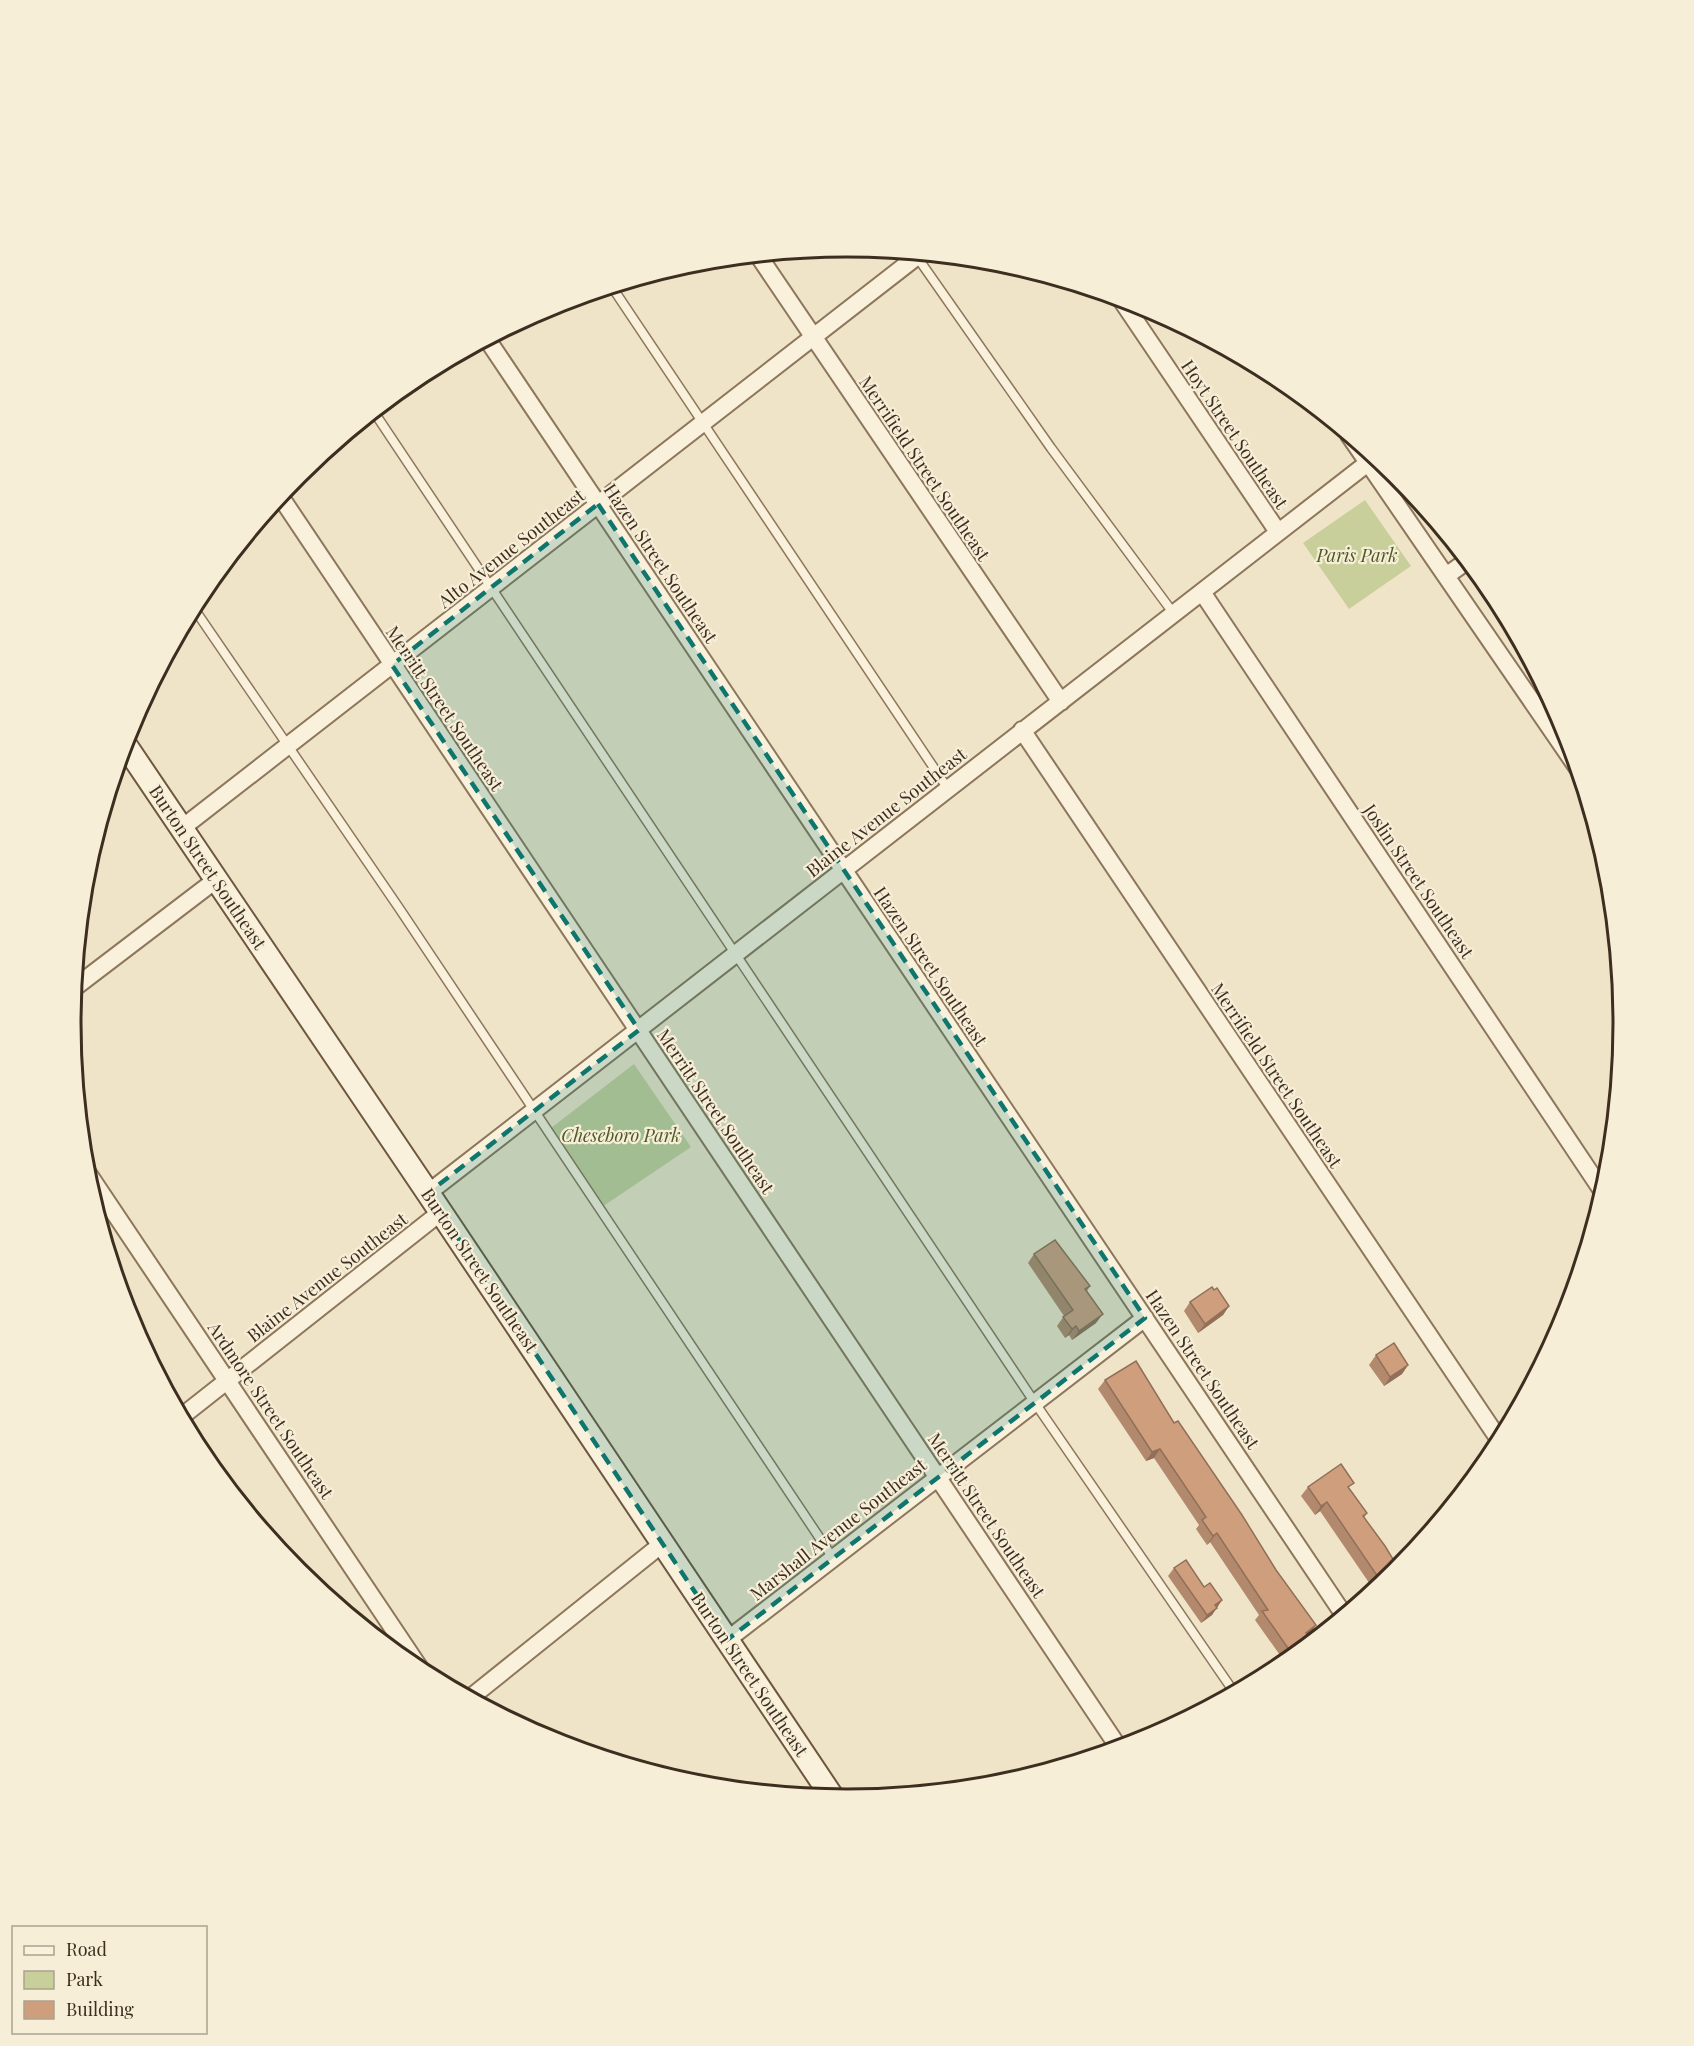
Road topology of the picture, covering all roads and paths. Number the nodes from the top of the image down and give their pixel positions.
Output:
1 (909, 260) edge
2 (763, 262) edge
3 (922, 262) edge
4 (616, 293) edge
5 (1129, 311) edge
6 (813, 338) junction
7 (491, 345) edge
8 (378, 418) edge
9 (703, 422) junction
10 (1368, 462) joint
11 (285, 503) edge
12 (598, 504) junction
13 (1278, 532) junction
14 (1461, 565) edge
15 (1446, 576) junction
16 (491, 587) junction
17 (1202, 592) junction
18 (1174, 614) junction
19 (198, 616) edge
20 (392, 665) junction
21 (1061, 702) junction
22 (1022, 730) junction
23 (1559, 740) edge
24 (287, 746) junction
25 (131, 753) edge
26 (948, 789) junction
27 (182, 828) junction
28 (844, 871) junction
29 (216, 879) junction
30 (737, 954) junction
31 (83, 981) edge
32 (639, 1030) junction
33 (534, 1111) junction
34 (1596, 1181) edge
35 (100, 1192) edge
36 (429, 1192) junction
37 (441, 1212) junction
38 (1145, 1318) junction
39 (228, 1380) junction
40 (1035, 1403) junction
41 (188, 1412) edge
42 (1494, 1432) edge
43 (938, 1477) junction
44 (662, 1544) junction
45 (833, 1558) junction
46 (1340, 1609) edge
47 (727, 1640) junction
48 (408, 1651) edge
49 (1230, 1686) edge
50 (476, 1693) edge
51 (1114, 1740) edge
52 (826, 1788) edge

1 - 6 street, Alto Avenue Southeast
2 - 6 street, Merrifield Street Southeast
3 - 18 lane
4 - 9 lane
5 - 13 street, Hoyt Street Southeast
6 - 9 street, Alto Avenue Southeast
6 - 21 street, Merrifield Street Southeast
7 - 12 street, Hazen Street Southeast
8 - 16 lane
9 - 12 street, Alto Avenue Southeast
9 - 26 lane
10 - 13 street, Blaine Avenue Southeast
10 - 15 street
11 - 20 street, Merritt Street Southeast
12 - 16 street, Alto Avenue Southeast
12 - 28 street, Hazen Street Southeast
13 - 17 street, Blaine Avenue Southeast
14 - 15 street
15 - 23 street
16 - 20 street, Alto Avenue Southeast
16 - 30 lane
17 - 18 street, Blaine Avenue Southeast
17 - 34 street, Joslin Street Southeast
18 - 21 street, Blaine Avenue Southeast
19 - 24 lane
20 - 24 street, Alto Avenue Southeast
20 - 32 street, Merritt Street Southeast
21 - 22 street, Blaine Avenue Southeast
22 - 26 street, Blaine Avenue Southeast
22 - 42 street, Merrifield Street Southeast
24 - 27 street, Alto Avenue Southeast
24 - 33 lane
25 - 27 main road, Burton Street Southeast
26 - 28 street, Blaine Avenue Southeast
27 - 29 main road, Burton Street Southeast
28 - 30 street, Blaine Avenue Southeast
28 - 38 street, Hazen Street Southeast
29 - 31 street
29 - 36 main road, Burton Street Southeast
30 - 32 street, Blaine Avenue Southeast
30 - 40 lane
32 - 33 street, Blaine Avenue Southeast
32 - 43 street, Merritt Street Southeast
33 - 36 street, Blaine Avenue Southeast
33 - 45 lane
35 - 39 street, Ardmore Street Southeast
36 - 37 main road, Burton Street Southeast
37 - 39 street, Blaine Avenue Southeast
37 - 44 main road, Burton Street Southeast
38 - 40 street, Marshall Avenue Southeast
38 - 46 street, Hazen Street Southeast
39 - 41 street, Blaine Avenue Southeast
39 - 48 street, Ardmore Street Southeast
40 - 43 street, Marshall Avenue Southeast
40 - 49 lane
43 - 45 street, Marshall Avenue Southeast
43 - 51 street, Merritt Street Southeast
44 - 47 main road, Burton Street Southeast
44 - 50 street
45 - 47 street, Marshall Avenue Southeast
47 - 52 main road, Burton Street Southeast

